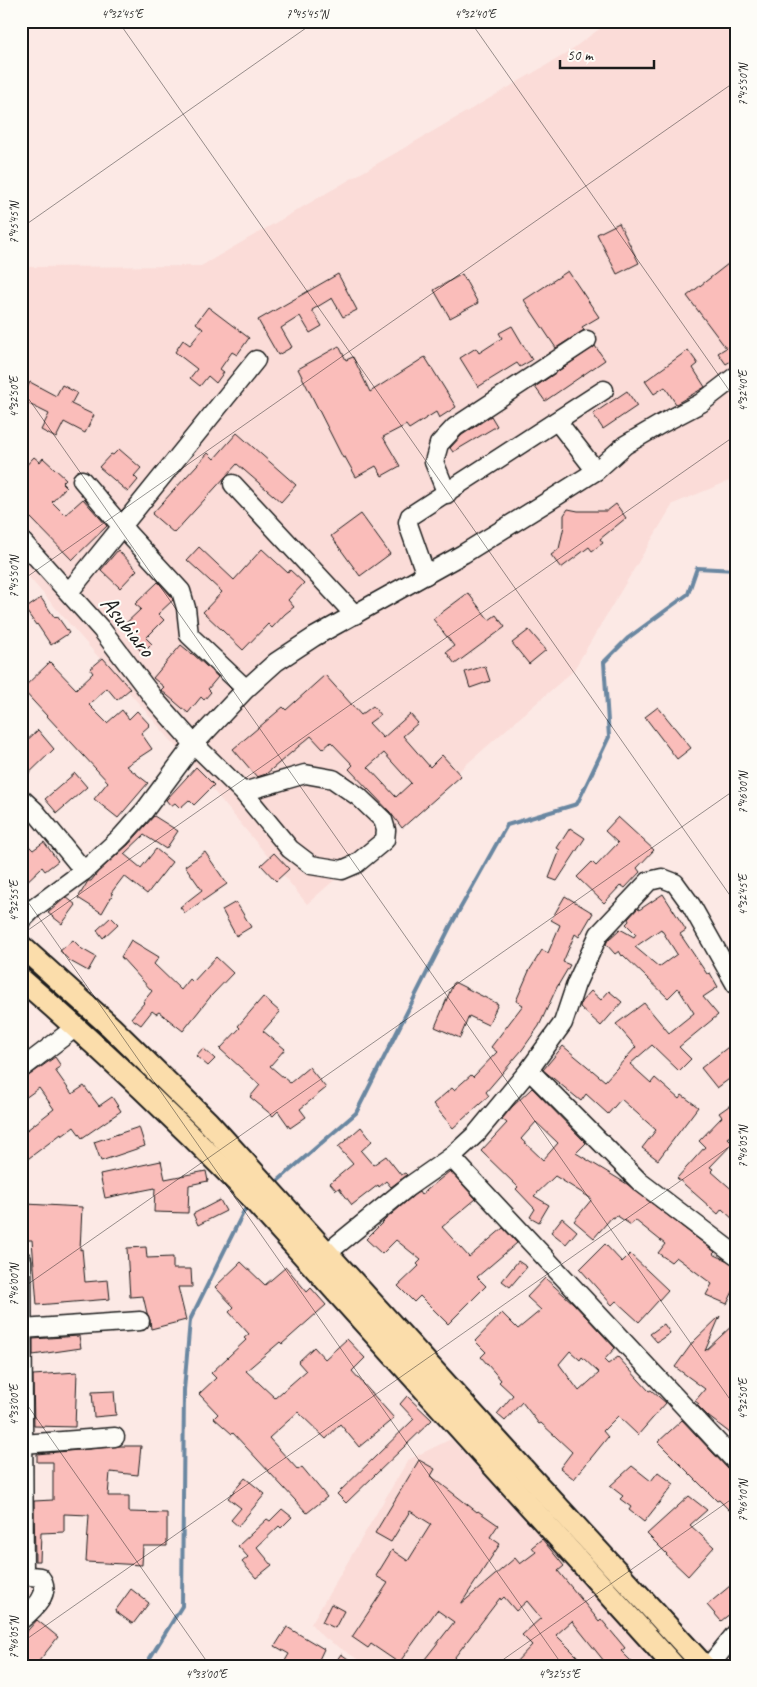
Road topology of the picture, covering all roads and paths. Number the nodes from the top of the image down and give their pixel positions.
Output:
1 (587, 340) dead end
2 (256, 360) dead end
3 (736, 376) edge
4 (604, 390) dead end
5 (557, 421) junction
6 (596, 471) junction
7 (82, 480) dead end
8 (233, 484) dead end
9 (447, 494) junction
10 (121, 526) junction
11 (21, 540) edge
12 (426, 575) junction
13 (69, 592) junction
14 (355, 615) junction
15 (246, 689) junction
16 (194, 744) junction
17 (243, 792) junction
18 (21, 798) edge
19 (84, 871) junction
20 (21, 922) edge
21 (21, 946) edge
22 (21, 979) edge
23 (736, 985) edge
24 (76, 1027) junction
25 (21, 1069) edge
26 (529, 1070) junction
27 (452, 1157) junction
28 (243, 1174) junction
29 (272, 1205) junction
30 (327, 1253) junction
31 (736, 1255) edge
32 (22, 1260) edge
33 (140, 1321) dead end
34 (22, 1329) edge
35 (115, 1437) dead end
36 (23, 1444) junction
37 (736, 1462) edge
38 (22, 1574) edge
39 (21, 1620) edge
40 (736, 1633) edge
41 (674, 1666) edge
42 (704, 1666) edge
43 (710, 1666) edge

1 - 9 street
2 - 10 street
3 - 6 street
4 - 5 street
5 - 6 street
5 - 9 street
6 - 12 street
7 - 10 street
8 - 14 street
9 - 12 street
10 - 13 street
10 - 15 street
11 - 13 street, Asubiaro
12 - 14 street
13 - 16 street, Asubiaro
14 - 15 street
15 - 16 street
16 - 17 street, Asubiaro
16 - 19 street
17 - 17 street, Asubiaro
18 - 19 street
19 - 20 street
21 - 28 main road
22 - 24 main road
23 - 26 street
24 - 25 street
24 - 28 main road
26 - 27 street
26 - 31 street
27 - 30 street
27 - 37 street
28 - 29 main road
29 - 30 main road
29 - 41 main road
30 - 42 main road
32 - 34 street
33 - 34 street
34 - 36 street
35 - 36 street
36 - 38 street
38 - 39 street
40 - 43 street

